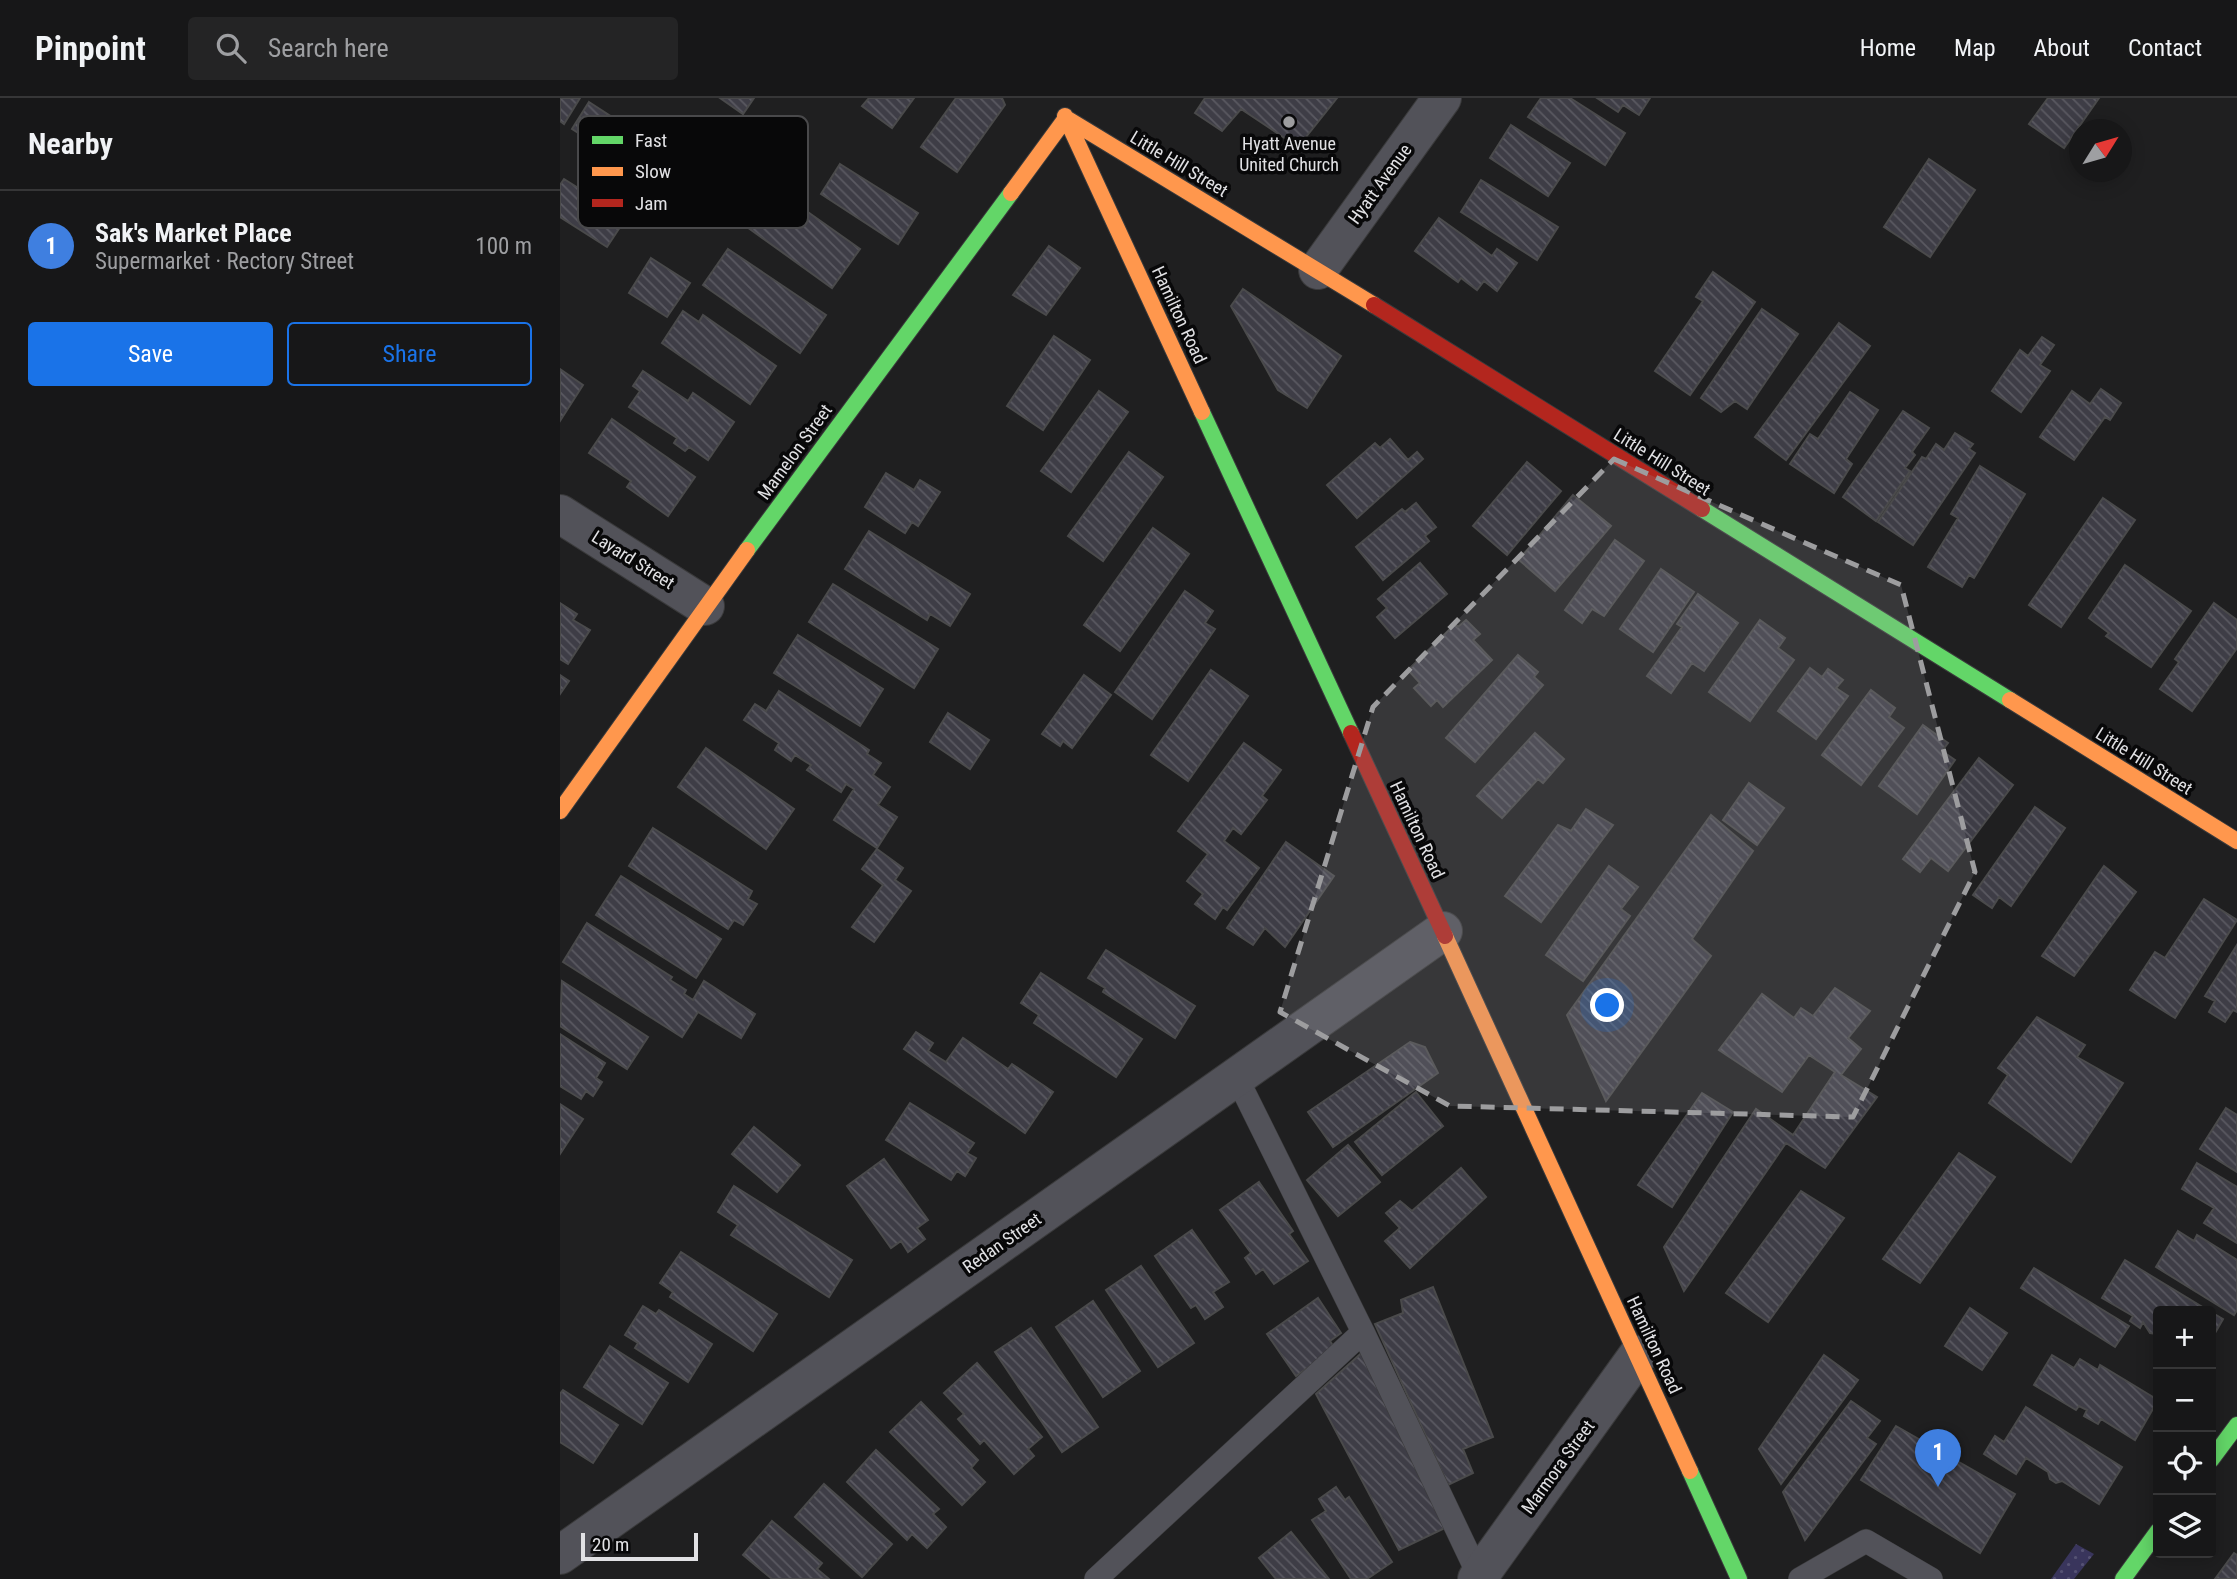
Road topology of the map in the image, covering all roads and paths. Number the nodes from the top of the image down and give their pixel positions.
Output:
1 (1057, 98) edge
2 (1442, 98) edge
3 (1066, 118) junction
4 (1318, 270) junction
5 (560, 514) edge
6 (705, 606) junction
7 (560, 811) edge
8 (2237, 841) edge
9 (1443, 932) junction
10 (1237, 1078) junction
11 (1363, 1332) junction
12 (1638, 1355) junction
13 (2237, 1424) edge
14 (2216, 1453) edge
15 (2153, 1538) edge
16 (560, 1555) edge
17 (1478, 1578) edge
18 (1096, 1579) edge
19 (1739, 1579) edge
20 (1800, 1579) edge
21 (1931, 1579) edge
22 (2123, 1579) edge

1 - 3 street, Hamilton Road
2 - 4 street, Hyatt Avenue
3 - 4 street, Little Hill Street
3 - 6 street, Mamelon Street
3 - 9 street, Hamilton Road
4 - 8 street, Little Hill Street
5 - 6 street, Layard Street
6 - 7 street, Mamelon Street
9 - 10 street, Redan Street
9 - 12 street, Hamilton Road
10 - 11 lane
10 - 16 street, Redan Street
11 - 17 lane
11 - 18 lane
12 - 17 street, Marmora Street
12 - 19 street, Hamilton Road
13 - 14 street
15 - 22 street
20 - 21 lane

